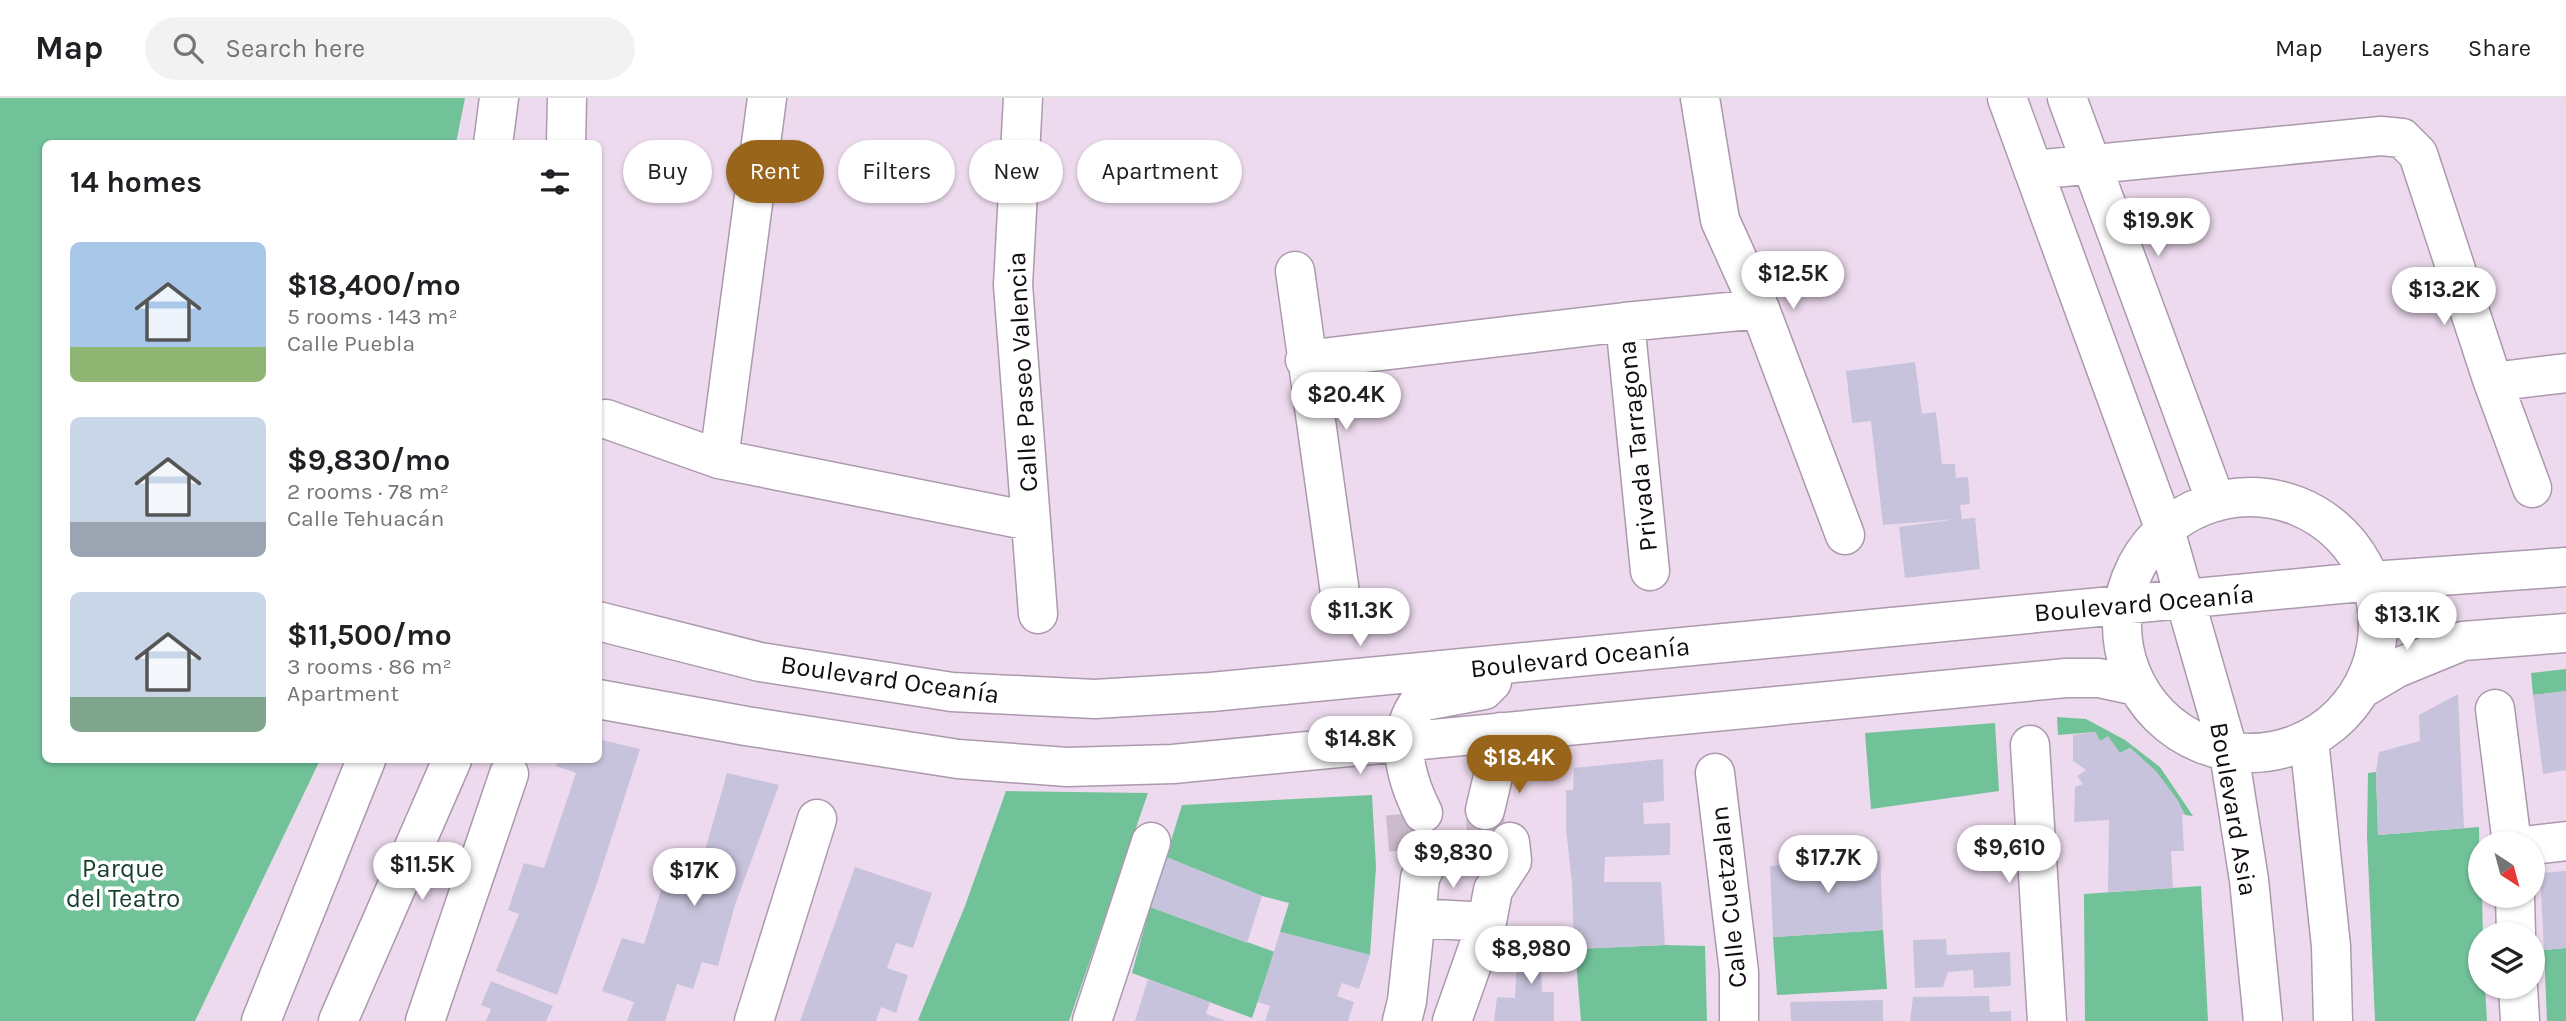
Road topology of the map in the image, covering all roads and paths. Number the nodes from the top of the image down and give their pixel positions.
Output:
1 (499, 98) edge
2 (567, 98) edge
3 (767, 98) edge
4 (1023, 98) edge
5 (1700, 98) edge
6 (2007, 98) edge
7 (2067, 98) edge
8 (494, 140) edge
9 (566, 140) edge
10 (2092, 164) junction
11 (2034, 170) junction
12 (1295, 271) dead end
13 (1760, 309) junction
14 (1625, 322) junction
15 (1306, 360) junction
16 (2566, 373) edge
17 (2493, 382) junction
18 (606, 419) dead end
19 (719, 459) junction
20 (2532, 488) dead end
21 (2216, 502) junction
22 (1030, 521) junction
23 (2165, 530) junction
24 (1845, 535) dead end
25 (2566, 567) edge
26 (1650, 571) dead end
27 (2372, 581) junction
28 (1341, 600) dead end
29 (2185, 600) junction
30 (2121, 604) junction
31 (1038, 614) dead end
32 (602, 622) edge
33 (2566, 633) edge
34 (1511, 664) junction
35 (2136, 686) junction
36 (2360, 690) junction
37 (602, 700) edge
38 (2495, 709) dead end
39 (2309, 740) junction
40 (1403, 742) junction
41 (2030, 745) dead end
42 (1498, 750) junction
43 (2229, 753) junction
44 (365, 763) edge
45 (451, 763) edge
46 (1715, 773) dead end
47 (509, 774) dead end
48 (817, 819) dead end
49 (2510, 831) edge
50 (2566, 841) edge
51 (1151, 842) dead end
52 (2545, 843) edge
53 (1490, 906) junction
54 (1416, 918) junction
55 (2519, 999) edge
56 (261, 1021) edge
57 (338, 1021) edge
58 (425, 1021) edge
59 (754, 1021) edge
60 (1092, 1021) edge
61 (1402, 1021) edge
62 (1452, 1021) edge
63 (1739, 1021) edge
64 (2048, 1021) edge
65 (2263, 1021) edge
66 (2333, 1021) edge
67 (2520, 1021) edge

1 - 8 street
2 - 9 street
3 - 19 street
4 - 22 street, Calle Paseo Valencia
5 - 13 street
6 - 11 street, Boulevard Asia
7 - 10 street
10 - 11 street
10 - 17 street
10 - 21 street
11 - 23 street, Boulevard Asia
12 - 15 street
13 - 14 street, Privada Tarragona
13 - 24 street
14 - 15 street, Privada Tarragona
14 - 26 street, Privada Tarragona
15 - 28 street
16 - 17 street
17 - 20 street
18 - 19 street, Calle Paseo Valencia
19 - 22 street, Calle Paseo Valencia
21 - 23 street
21 - 27 street
22 - 31 street, Calle Paseo Valencia
23 - 29 street, Boulevard Asia
23 - 30 street
25 - 27 street, Boulevard Oceanía
27 - 29 street, Boulevard Oceanía
27 - 36 street
29 - 30 street, Boulevard Oceanía
29 - 43 street, Boulevard Asia
30 - 34 street, Boulevard Oceanía
30 - 35 street
32 - 34 street, Boulevard Oceanía
33 - 36 street
34 - 40 street
35 - 42 street
35 - 43 street
36 - 39 street
37 - 40 street
38 - 49 street
39 - 43 street
39 - 66 street
40 - 42 street
40 - 54 street
41 - 64 street
42 - 53 street
43 - 65 street, Boulevard Asia
44 - 56 street
45 - 57 street
46 - 63 street, Calle Cuetzalan
47 - 58 street
48 - 59 street
50 - 52 street
51 - 60 street
53 - 54 street
53 - 62 street
54 - 61 street
55 - 67 street

